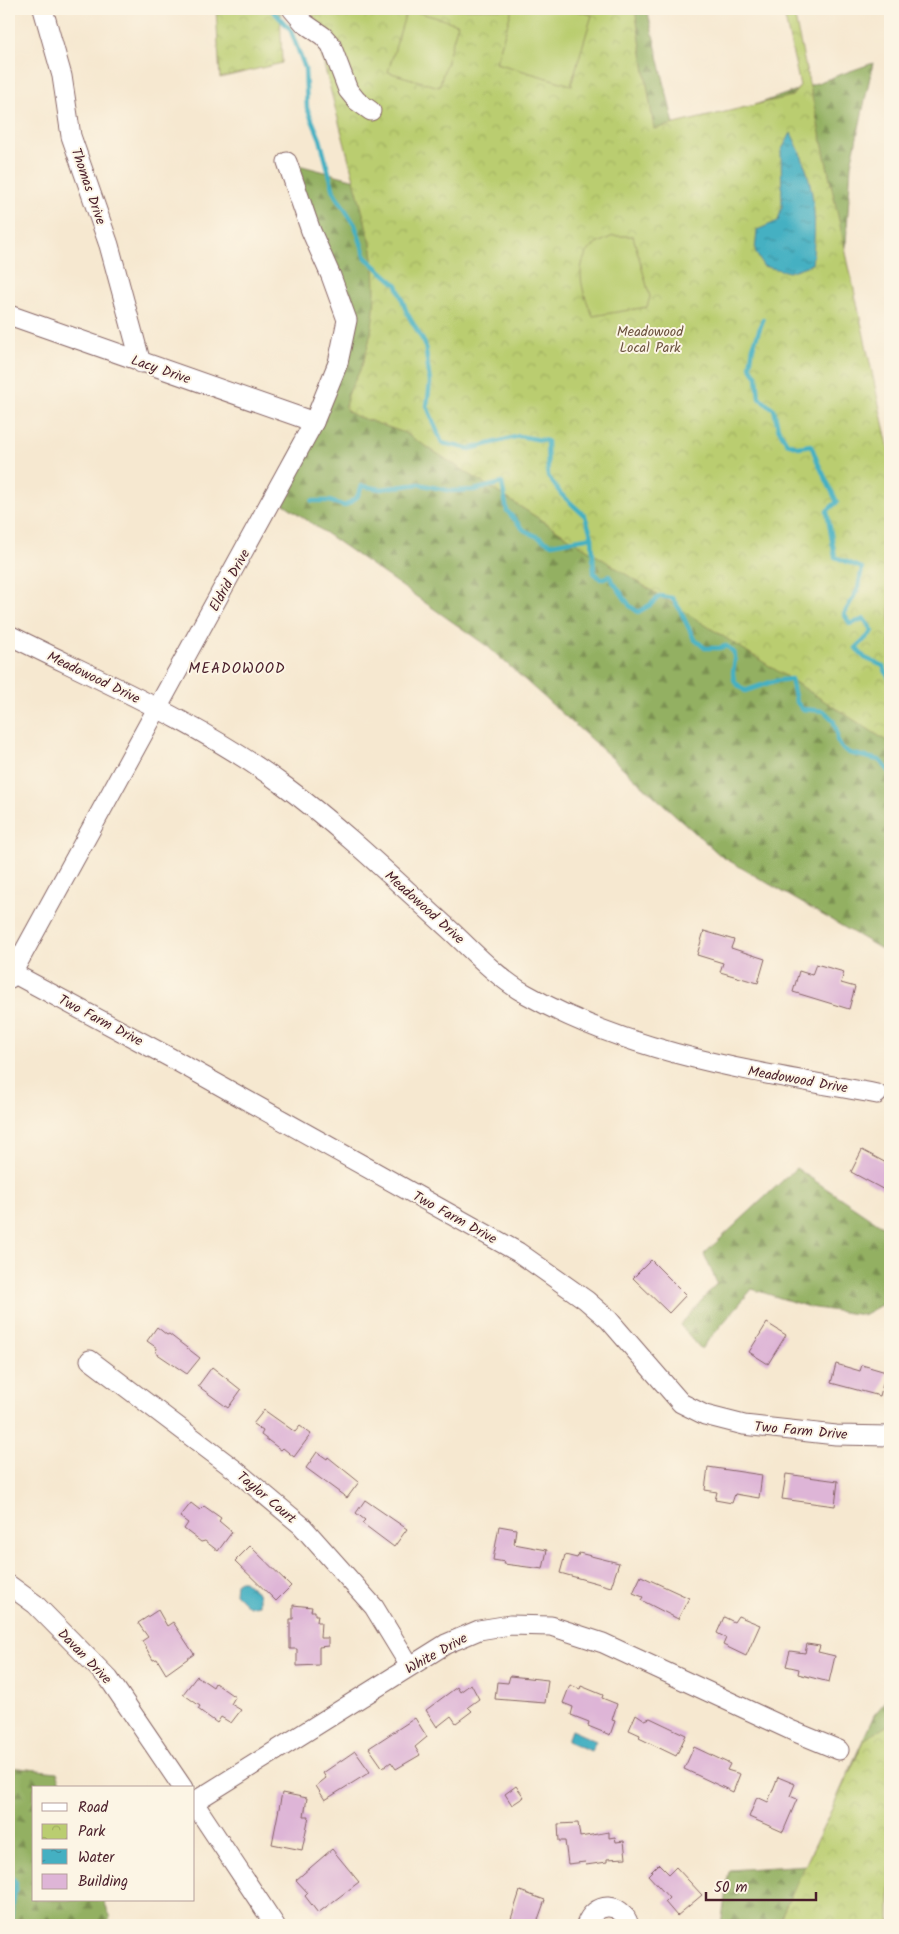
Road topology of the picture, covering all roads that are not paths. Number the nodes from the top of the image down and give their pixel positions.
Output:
1 (43, 9) edge
2 (292, 9) edge
3 (371, 111) dead end
4 (287, 162) dead end
5 (9, 315) edge
6 (141, 363) junction
7 (314, 422) junction
8 (9, 636) edge
9 (158, 709) junction
10 (10, 974) edge
11 (877, 1094) dead end
12 (90, 1360) dead end
13 (890, 1436) edge
14 (9, 1585) edge
15 (410, 1666) junction
16 (839, 1750) dead end
17 (182, 1786) edge
18 (195, 1802) edge
19 (195, 1805) edge
20 (275, 1925) edge
21 (586, 1925) edge
22 (629, 1925) edge

1 - 6 street, Thomas Drive
2 - 3 street
4 - 7 street, Eldrid Drive
5 - 6 street, Lacy Drive
6 - 7 street, Lacy Drive
7 - 9 street, Eldrid Drive
8 - 9 street, Meadowood Drive
9 - 10 street, Eldrid Drive
9 - 11 street, Meadowood Drive
10 - 13 street, Two Farm Drive
12 - 15 street, Taylor Court
14 - 17 street, Davan Drive
15 - 16 street, White Drive
15 - 18 street, White Drive
19 - 20 street
21 - 22 street

